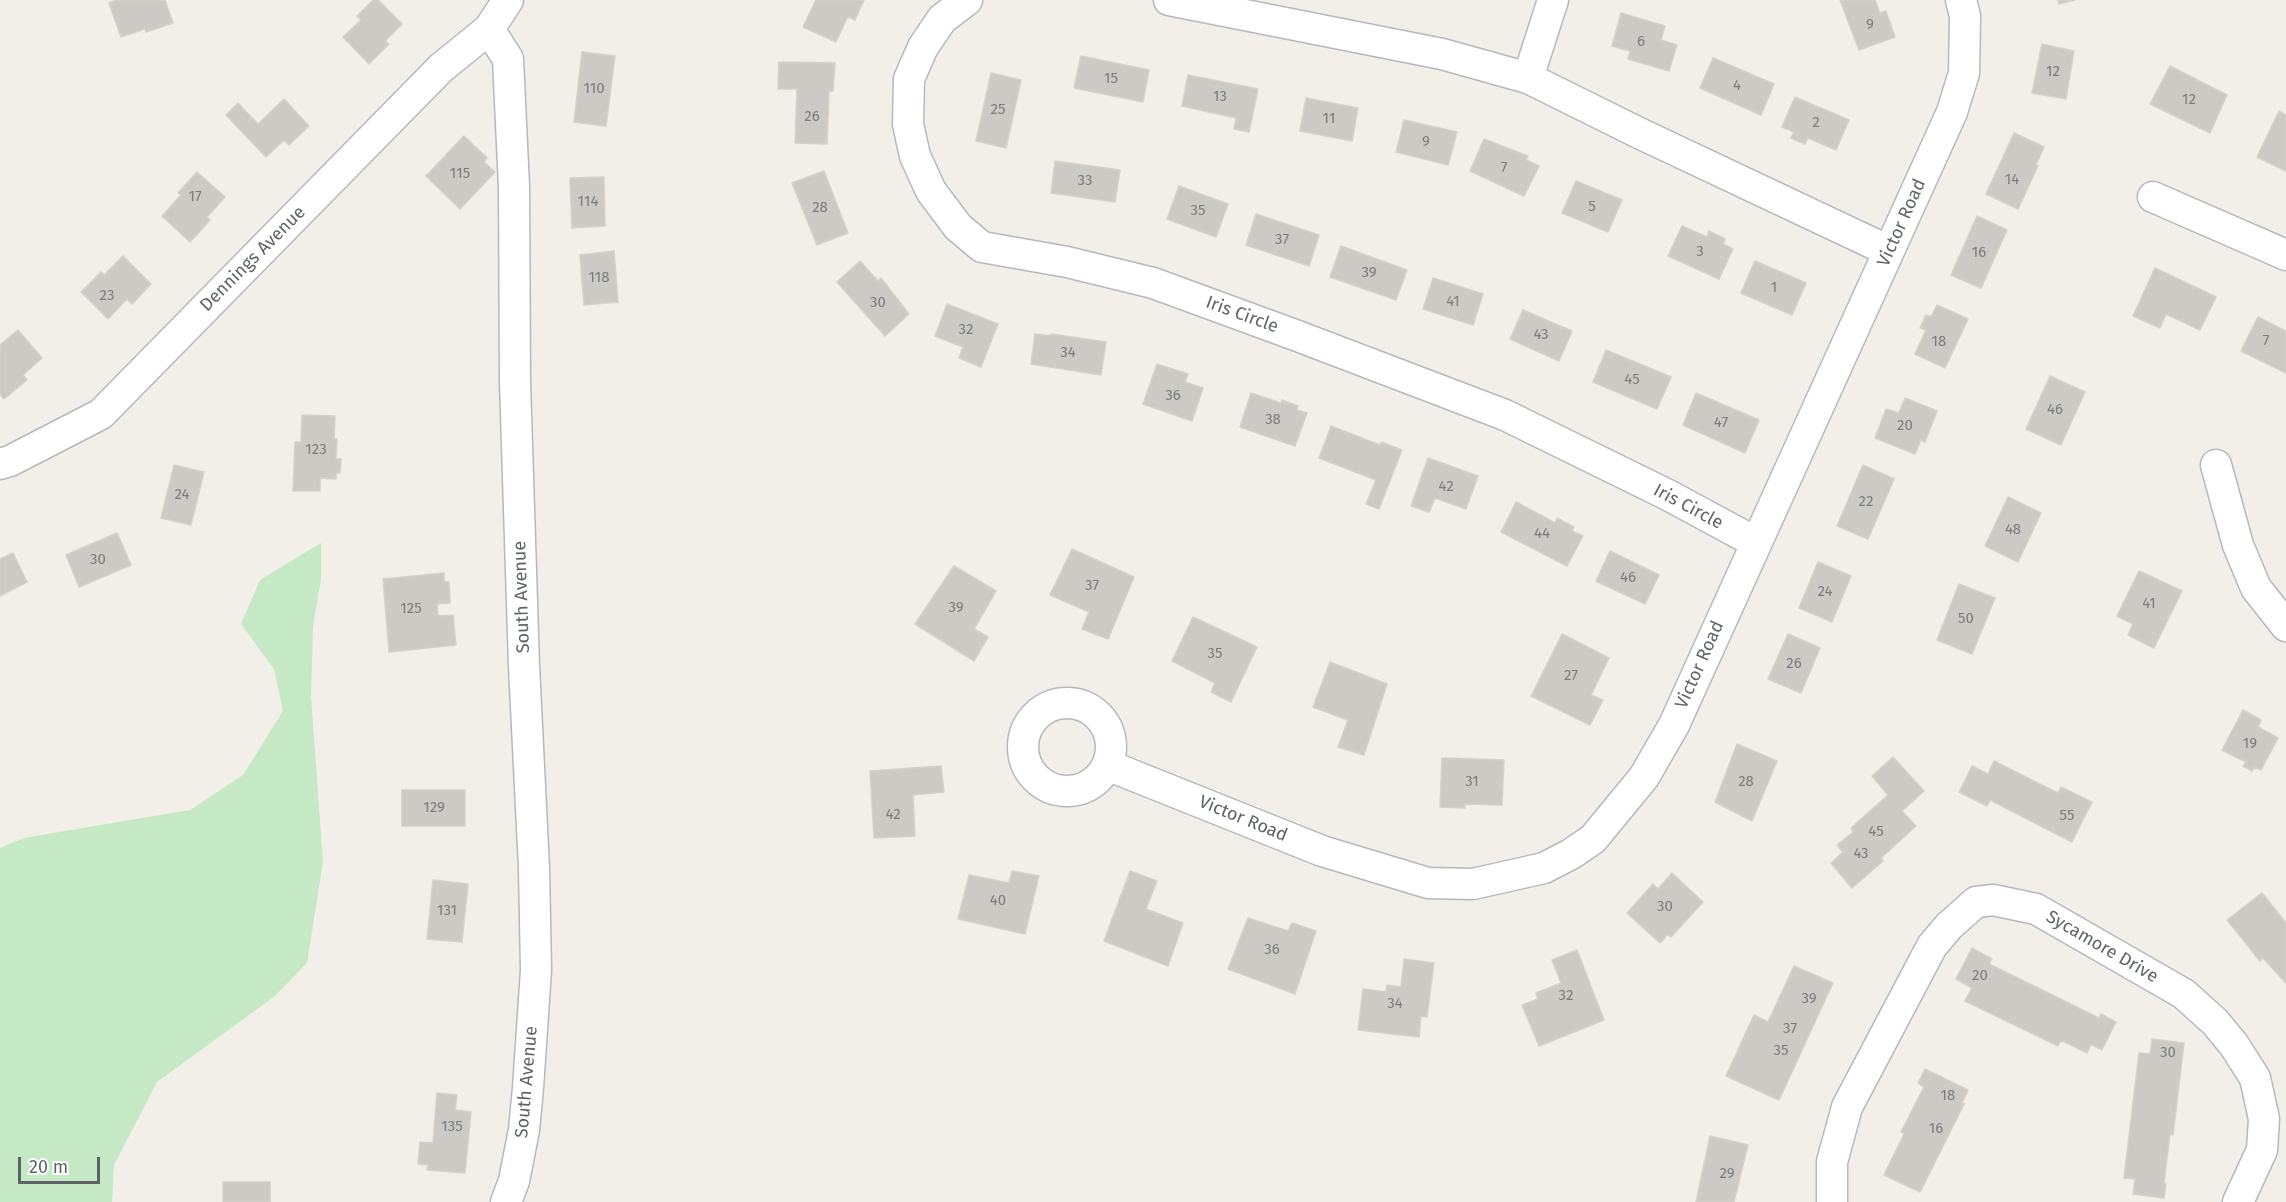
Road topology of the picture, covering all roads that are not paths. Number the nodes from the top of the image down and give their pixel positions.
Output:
1 (508, 0) edge
2 (967, 0) edge
3 (1169, 0) edge
4 (1552, 0) edge
5 (1961, 0) edge
6 (489, 29) junction
7 (1528, 78) junction
8 (2153, 197) dead end
9 (1889, 250) junction
10 (2286, 255) edge
11 (0, 464) edge
12 (2216, 465) dead end
13 (1755, 542) junction
14 (2286, 626) edge
15 (1107, 765) dead end
16 (506, 1202) edge
17 (1832, 1202) edge
18 (2238, 1202) edge

1 - 6 street
2 - 13 street, Iris Circle
3 - 7 street
4 - 7 street
5 - 9 street, Victor Road
6 - 11 street, Dennings Avenue
6 - 16 street, South Avenue
7 - 9 street
8 - 10 street
9 - 13 street, Victor Road
12 - 14 street
13 - 15 street, Victor Road
17 - 18 street, Sycamore Drive

